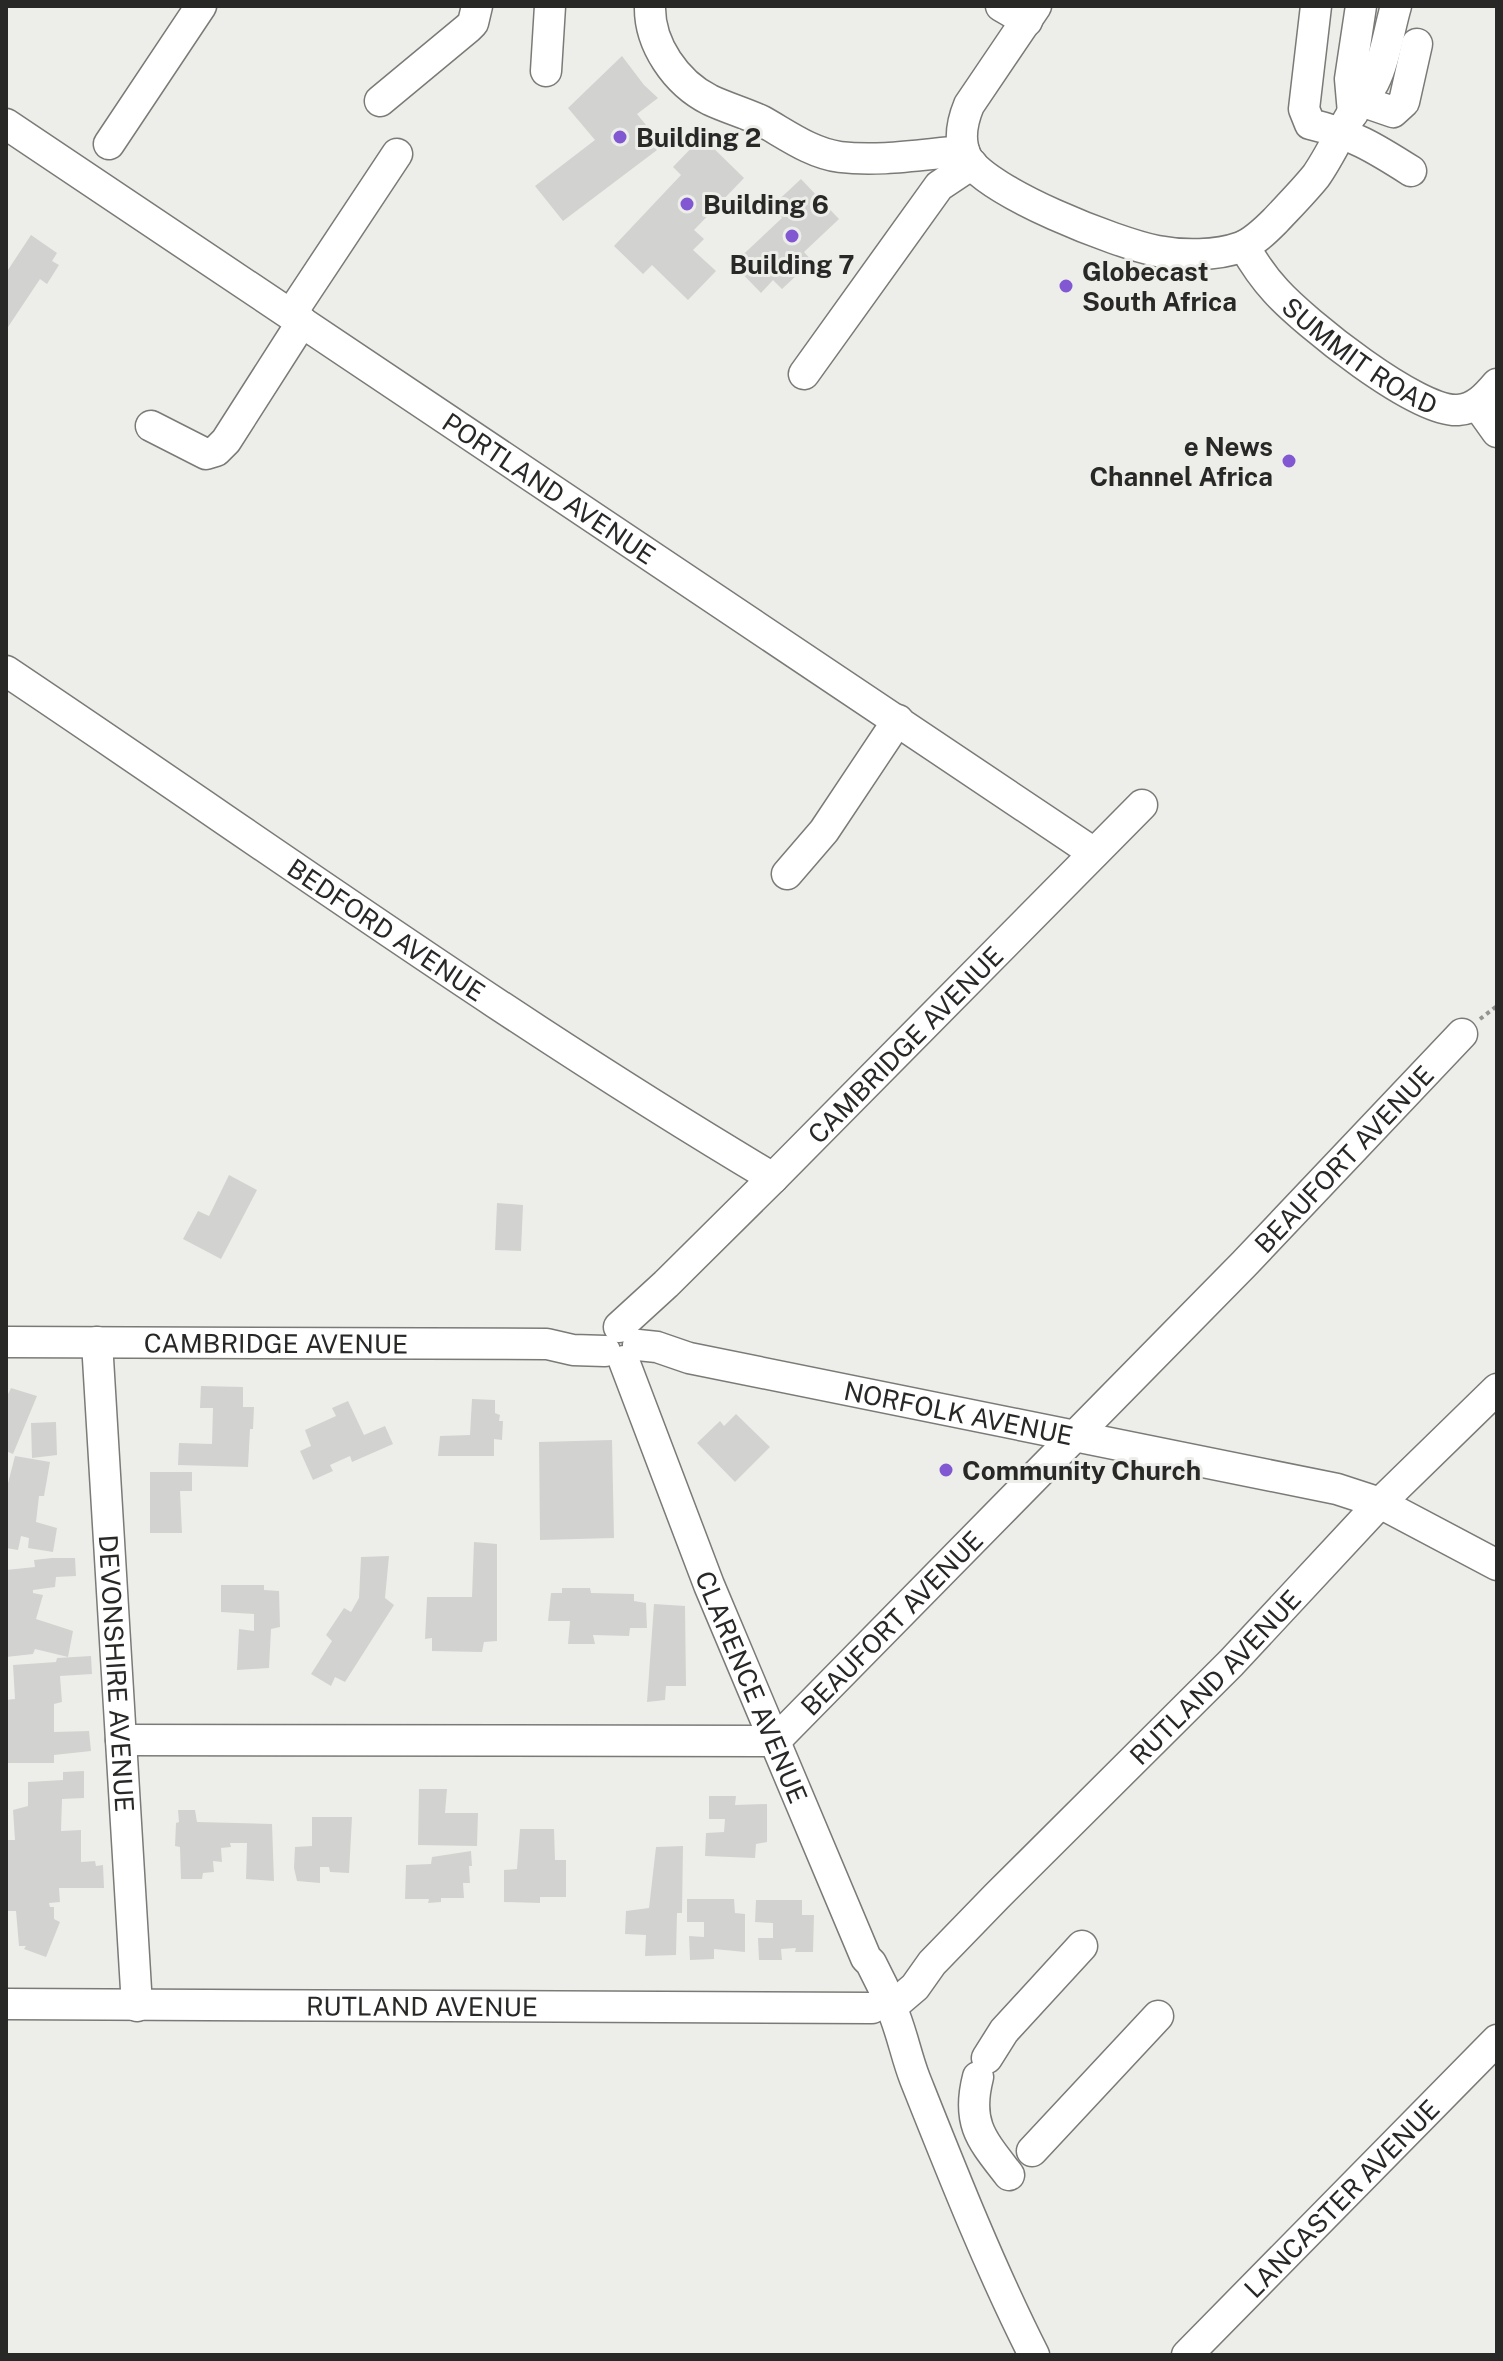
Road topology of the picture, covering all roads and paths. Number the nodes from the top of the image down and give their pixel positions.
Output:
1 (201, 6) edge
2 (477, 6) edge
3 (550, 6) edge
4 (650, 6) edge
5 (1316, 6) edge
6 (1361, 6) edge
7 (1396, 6) edge
8 (1021, 11) edge
9 (1417, 44) dead end
10 (546, 71) dead end
11 (380, 101) dead end
12 (1352, 115) junction
13 (6, 124) edge
14 (109, 144) dead end
15 (397, 154) dead end
16 (968, 158) junction
17 (1411, 171) dead end
18 (1244, 246) junction
19 (296, 318) junction
20 (804, 374) dead end
21 (1487, 394) edge
22 (151, 426) dead end
23 (1497, 432) edge
24 (6, 671) edge
25 (898, 720) junction
26 (1142, 805) dead end
27 (1094, 853) junction
28 (787, 874) dead end
29 (1462, 1034) dead end
30 (773, 1178) junction
31 (6, 1342) edge
32 (97, 1342) junction
33 (621, 1347) junction
34 (1497, 1389) edge
35 (1075, 1436) junction
36 (1380, 1503) junction
37 (1497, 1565) edge
38 (121, 1740) junction
39 (775, 1741) junction
40 (1082, 1946) dead end
41 (882, 2000) junction
42 (6, 2004) edge
43 (137, 2006) junction
44 (1158, 2016) dead end
45 (1497, 2040) edge
46 (1018, 2165) junction
47 (970, 2212) junction
48 (1034, 2355) edge
49 (1187, 2355) edge

1 - 14 street
2 - 11 street
3 - 10 street
4 - 16 street
5 - 12 street
6 - 12 street
7 - 12 street
8 - 16 street
9 - 12 street
12 - 17 street
12 - 18 street
13 - 19 street, PORTLAND AVENUE
15 - 19 street
16 - 18 street
16 - 20 street
18 - 21 street, SUMMIT ROAD
19 - 22 street
19 - 25 street, PORTLAND AVENUE
21 - 23 street
24 - 30 street, BEDFORD AVENUE
25 - 27 street, PORTLAND AVENUE
25 - 28 street
26 - 27 street, CAMBRIDGE AVENUE
27 - 30 street, CAMBRIDGE AVENUE
29 - 35 street, BEAUFORT AVENUE
30 - 33 street, CAMBRIDGE AVENUE
31 - 32 street, CAMBRIDGE AVENUE
32 - 33 street, CAMBRIDGE AVENUE
32 - 38 street, DEVONSHIRE AVENUE
33 - 35 street, NORFOLK AVENUE
33 - 39 street, CLARENCE AVENUE
34 - 36 street, RUTLAND AVENUE
35 - 36 street, NORFOLK AVENUE
35 - 39 street, BEAUFORT AVENUE
36 - 37 street, NORFOLK AVENUE
36 - 41 street, RUTLAND AVENUE
38 - 39 street
38 - 43 street, DEVONSHIRE AVENUE
39 - 41 street, CLARENCE AVENUE
40 - 46 street
41 - 43 street, RUTLAND AVENUE
41 - 47 street, CLARENCE AVENUE
42 - 43 street, RUTLAND AVENUE
44 - 46 street
45 - 49 street, LANCASTER AVENUE
46 - 47 street
47 - 48 street, CLARENCE AVENUE

